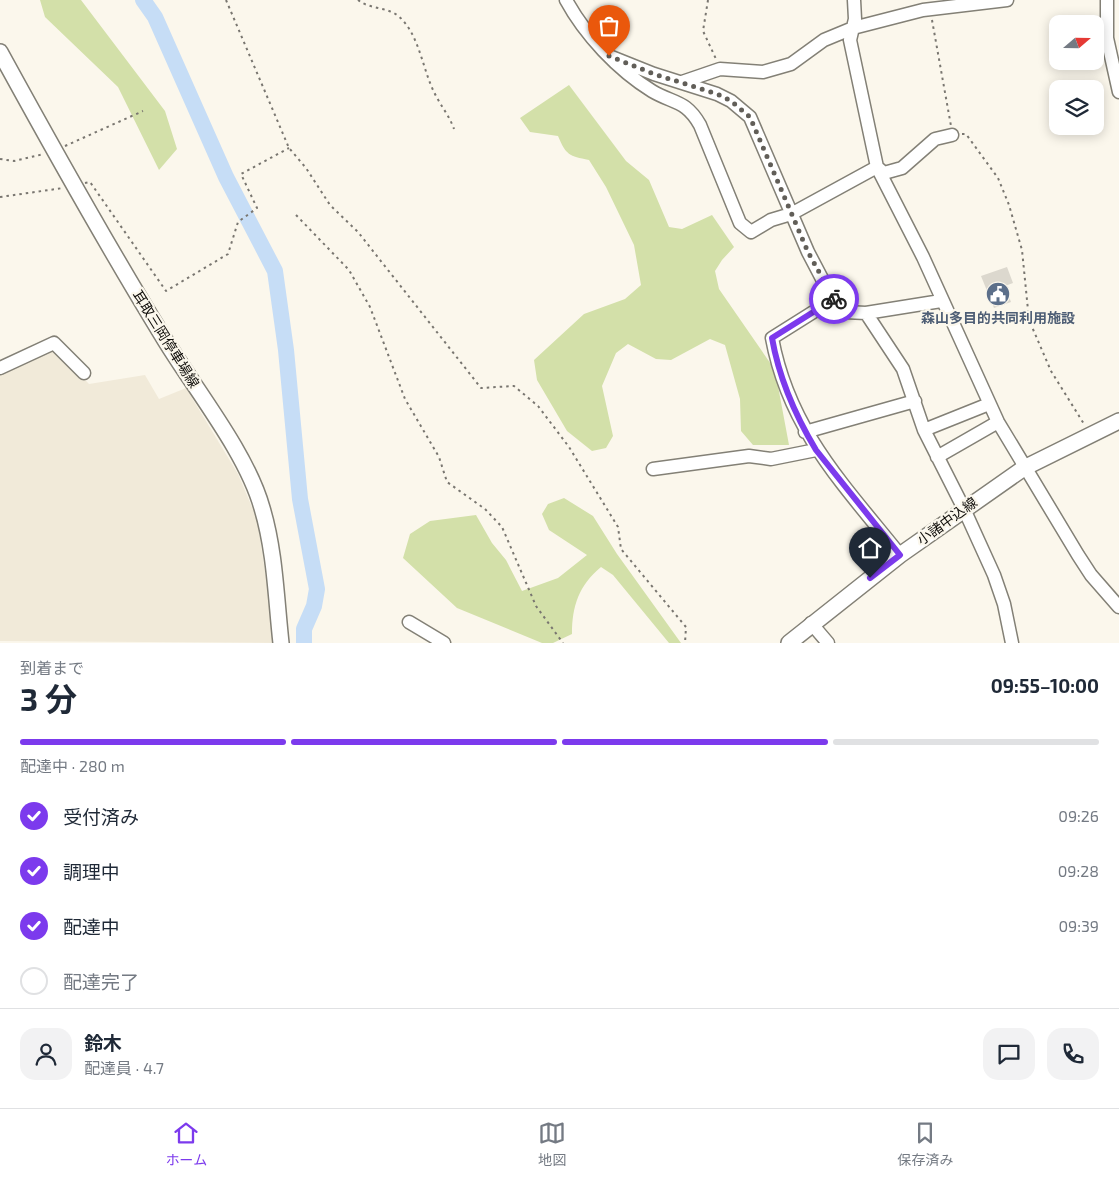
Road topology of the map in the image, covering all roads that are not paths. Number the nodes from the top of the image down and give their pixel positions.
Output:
1 (566, 0) edge
2 (854, 0) edge
3 (1007, 0) edge
4 (1107, 0) edge
5 (944, 6) edge
6 (853, 28) junction
7 (0, 52) edge
8 (609, 56) junction
9 (682, 82) junction
10 (1119, 92) edge
11 (952, 135) road end
12 (877, 167) junction
13 (791, 214) junction
14 (834, 299) junction
15 (941, 301) junction
16 (866, 313) junction
17 (0, 368) edge
18 (84, 373) dead end
19 (914, 402) junction
20 (989, 404) junction
21 (1119, 421) edge
22 (998, 422) junction
23 (924, 430) junction
24 (805, 432) junction
25 (816, 450) junction
26 (937, 457) junction
27 (653, 468) dead end
28 (1024, 468) junction
29 (964, 509) junction
30 (900, 555) junction
31 (1119, 606) edge
32 (410, 622) dead end
33 (811, 624) junction
34 (281, 643) edge
35 (444, 643) edge
36 (789, 643) edge
37 (828, 643) edge
38 (1012, 643) edge

1 - 8 street
2 - 6 street
3 - 5 street
4 - 10 street
5 - 6 street
6 - 9 street
6 - 12 street
7 - 34 main road, 耳取三岡停車場線
8 - 9 street
8 - 13 street
9 - 13 street
11 - 12 street
12 - 13 street
12 - 15 street
13 - 14 street
14 - 16 street
14 - 24 street
15 - 16 street
15 - 20 street
16 - 19 street
17 - 18 street
19 - 23 street
19 - 24 street
20 - 22 street
20 - 23 street
21 - 28 main road, 小諸中込線
22 - 26 street
22 - 28 street
23 - 26 street
24 - 25 street
25 - 27 street
25 - 30 street
26 - 29 street
28 - 29 main road, 小諸中込線
28 - 31 street
29 - 30 main road, 小諸中込線
29 - 38 street
30 - 33 main road, 小諸中込線
32 - 35 street
33 - 36 main road, 小諸中込線
33 - 37 street

